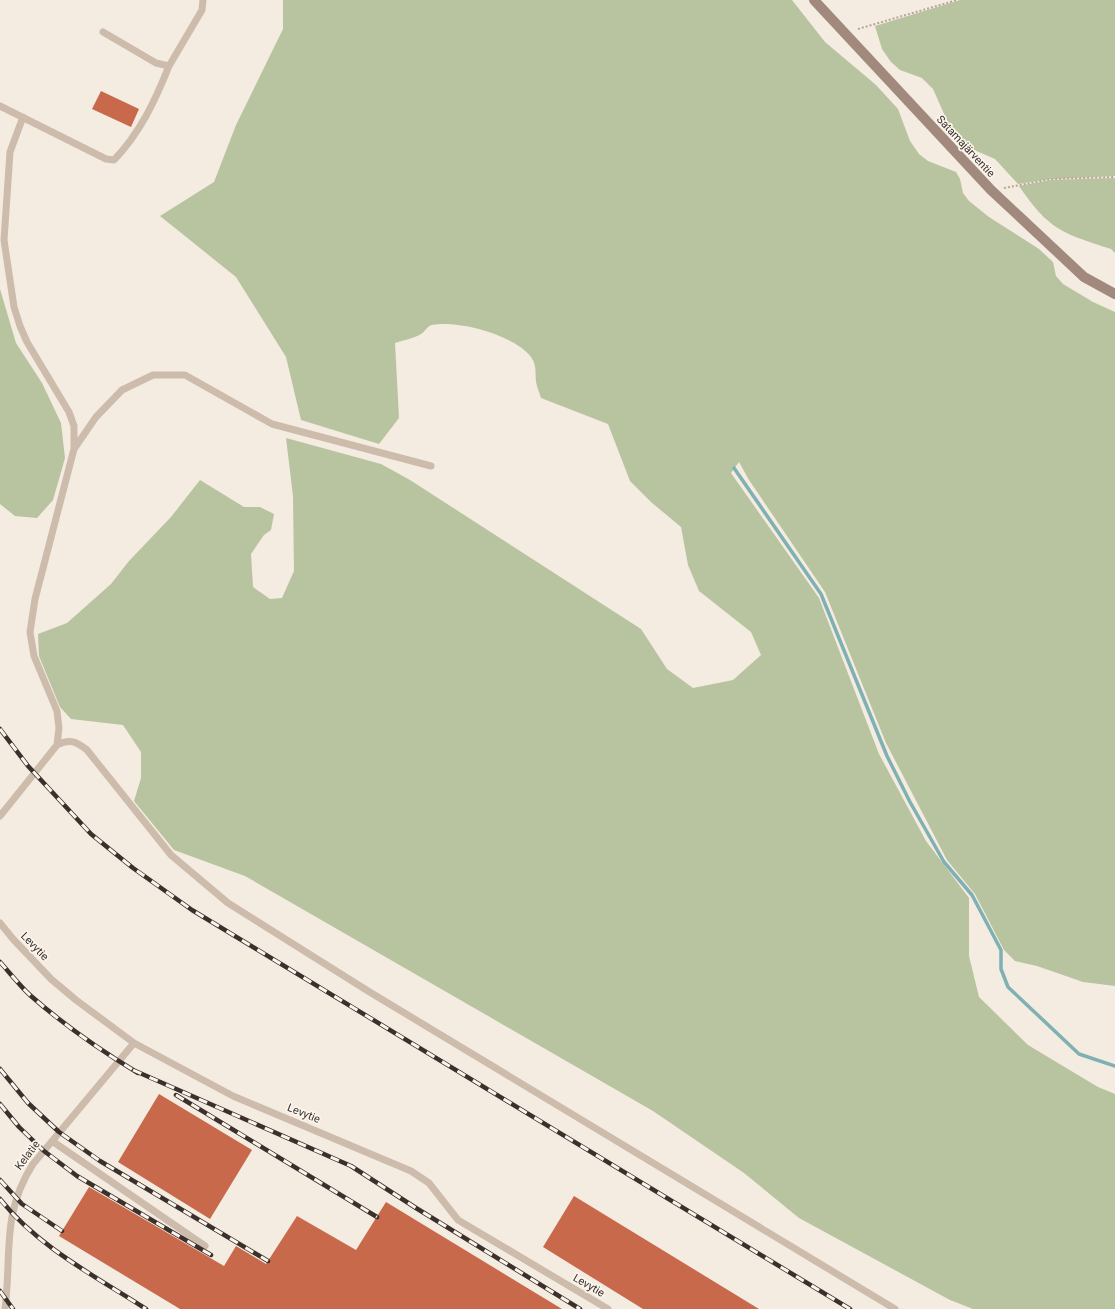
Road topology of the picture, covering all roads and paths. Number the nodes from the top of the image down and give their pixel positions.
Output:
1 (204, 0) edge
2 (814, 0) edge
3 (957, 0) edge
4 (858, 29) dead end
5 (103, 32) dead end
6 (169, 66) junction
7 (0, 106) edge
8 (23, 117) junction
9 (1115, 177) edge
10 (991, 190) junction
11 (2, 226) edge
12 (1115, 294) edge
13 (74, 449) junction
14 (431, 466) dead end
15 (57, 745) junction
16 (0, 816) edge
17 (0, 924) edge
18 (134, 1043) junction
19 (52, 1141) junction
20 (206, 1246) dead end
21 (5, 1309) edge
22 (608, 1309) edge
23 (895, 1309) edge

1 - 6 lane
2 - 10 street, Satamajärventie
3 - 4 path
5 - 6 lane
6 - 8 lane
7 - 8 lane
8 - 11 lane
9 - 10 path
10 - 12 street, Satamajärventie
11 - 13 lane
13 - 14 lane
13 - 15 lane
15 - 16 lane
15 - 23 lane
17 - 18 lane, Levytie
18 - 19 lane, Kelatie
18 - 22 lane, Levytie
19 - 20 lane
19 - 21 lane, Kelatie

